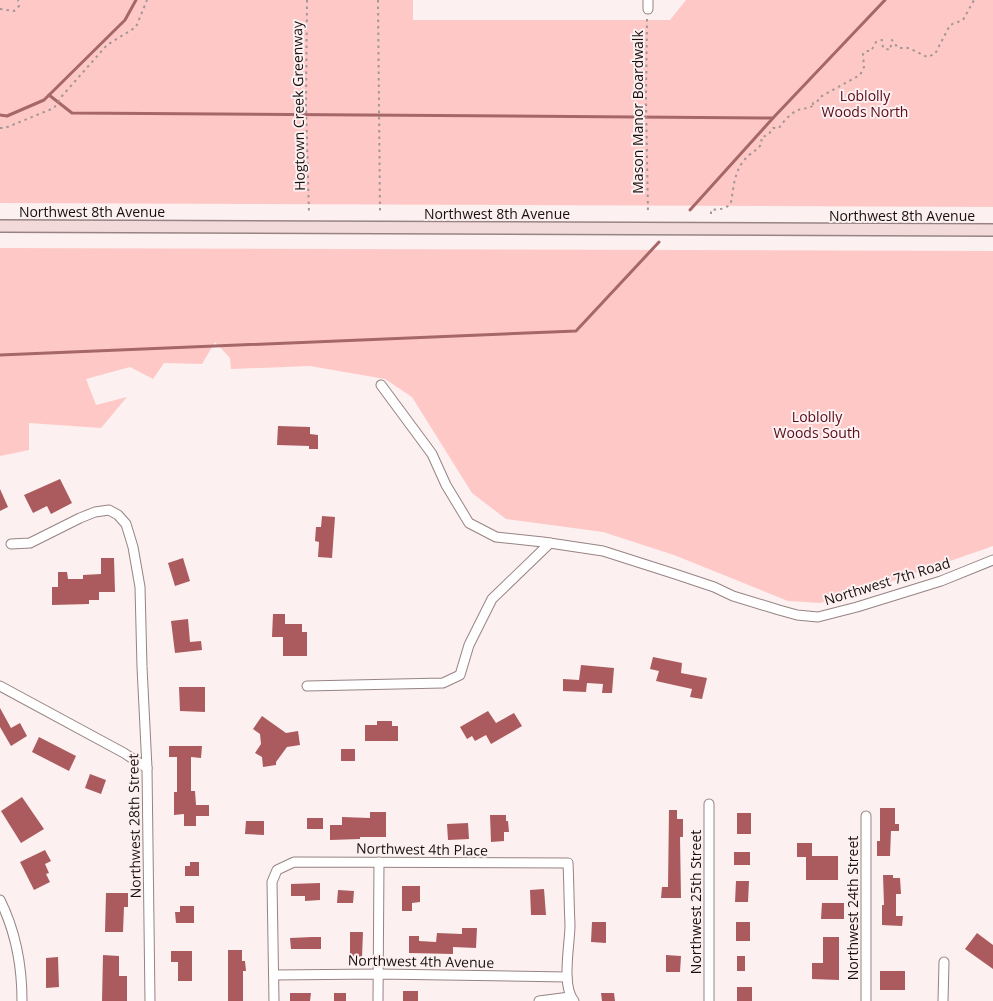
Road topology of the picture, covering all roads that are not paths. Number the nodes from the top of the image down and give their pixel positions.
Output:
1 (0, 226) edge
2 (993, 230) edge
3 (381, 385) dead end
4 (550, 543) junction
5 (12, 544) dead end
6 (993, 560) edge
7 (0, 686) edge
8 (307, 686) dead end
9 (147, 768) junction
10 (709, 804) dead end
11 (866, 816) dead end
12 (379, 862) junction
13 (0, 900) edge
14 (944, 962) dead end
15 (378, 974) junction
16 (274, 975) junction
17 (567, 977) junction
18 (572, 999) edge
19 (22, 1001) edge
20 (150, 1001) edge
21 (274, 1001) edge
22 (378, 1001) edge
23 (539, 1001) edge
24 (709, 1001) edge
25 (866, 1001) edge
26 (943, 1001) edge

1 - 2 street, Northwest 8th Avenue
3 - 4 street, Northwest 7th Road
4 - 6 street, Northwest 7th Road
4 - 8 street
5 - 9 street, Northwest 28th Street
7 - 9 street
9 - 20 street, Northwest 28th Street
10 - 24 street, Northwest 25th Street
11 - 25 street, Northwest 24th Street
12 - 15 street
12 - 16 street, Northwest 4th Place
12 - 17 street, Northwest 4th Place
13 - 19 street
14 - 26 street
15 - 16 street, Northwest 4th Avenue
15 - 17 street, Northwest 4th Avenue
15 - 22 street
16 - 21 street
17 - 18 street
18 - 23 street

